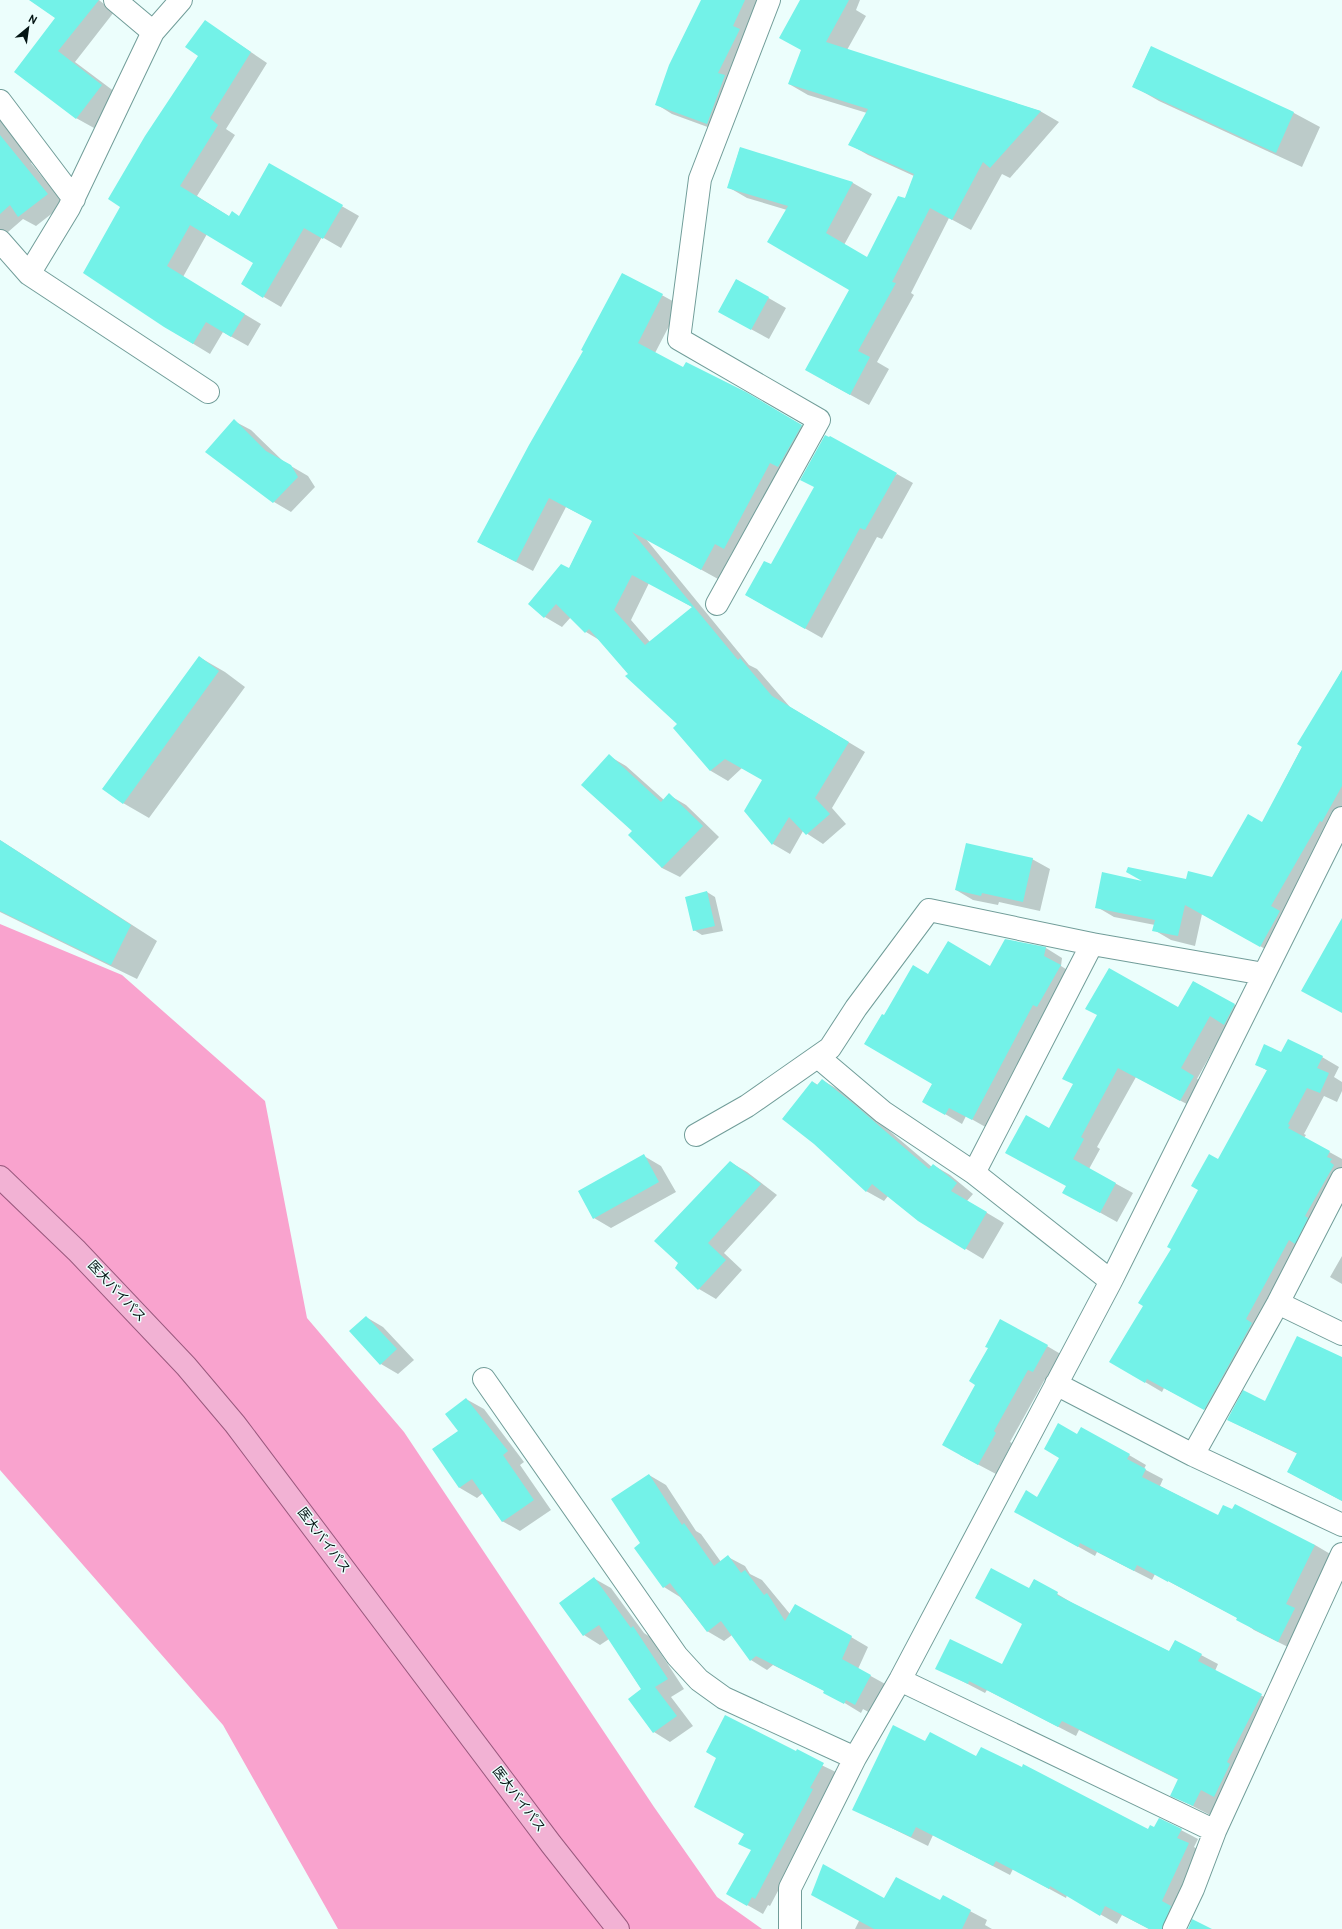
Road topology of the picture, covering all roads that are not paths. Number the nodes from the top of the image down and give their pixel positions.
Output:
1 (115, 0) edge
2 (181, 0) edge
3 (769, 0) edge
4 (153, 32) junction
5 (0, 101) edge
6 (74, 198) junction
7 (0, 241) edge
8 (29, 274) junction
9 (208, 392) dead end
10 (717, 604) dead end
11 (1342, 818) edge
12 (1092, 944) junction
13 (1264, 974) junction
14 (818, 1057) junction
15 (696, 1135) dead end
16 (974, 1173) junction
17 (0, 1177) edge
18 (1342, 1179) edge
19 (1111, 1281) junction
20 (1278, 1303) junction
21 (1342, 1334) edge
22 (484, 1379) dead end
23 (1056, 1384) junction
24 (1193, 1455) junction
25 (1342, 1525) edge
26 (1342, 1554) edge
27 (900, 1680) junction
28 (854, 1758) junction
29 (1215, 1831) junction
30 (618, 1929) edge
31 (790, 1929) edge
32 (1174, 1929) edge

1 - 4 street
2 - 4 street
3 - 10 street
4 - 6 street
5 - 6 street
6 - 8 street
7 - 8 street
8 - 9 street
11 - 13 street
12 - 13 street
12 - 14 street
12 - 16 street
13 - 19 street
14 - 15 street
14 - 16 street
16 - 19 street
17 - 30 main road, 医大バイパス
18 - 20 street
19 - 23 street
20 - 21 street
20 - 24 street
22 - 28 street
23 - 24 street
23 - 27 street
24 - 25 street
26 - 29 street
27 - 28 street
27 - 29 street
28 - 31 street
29 - 32 street

